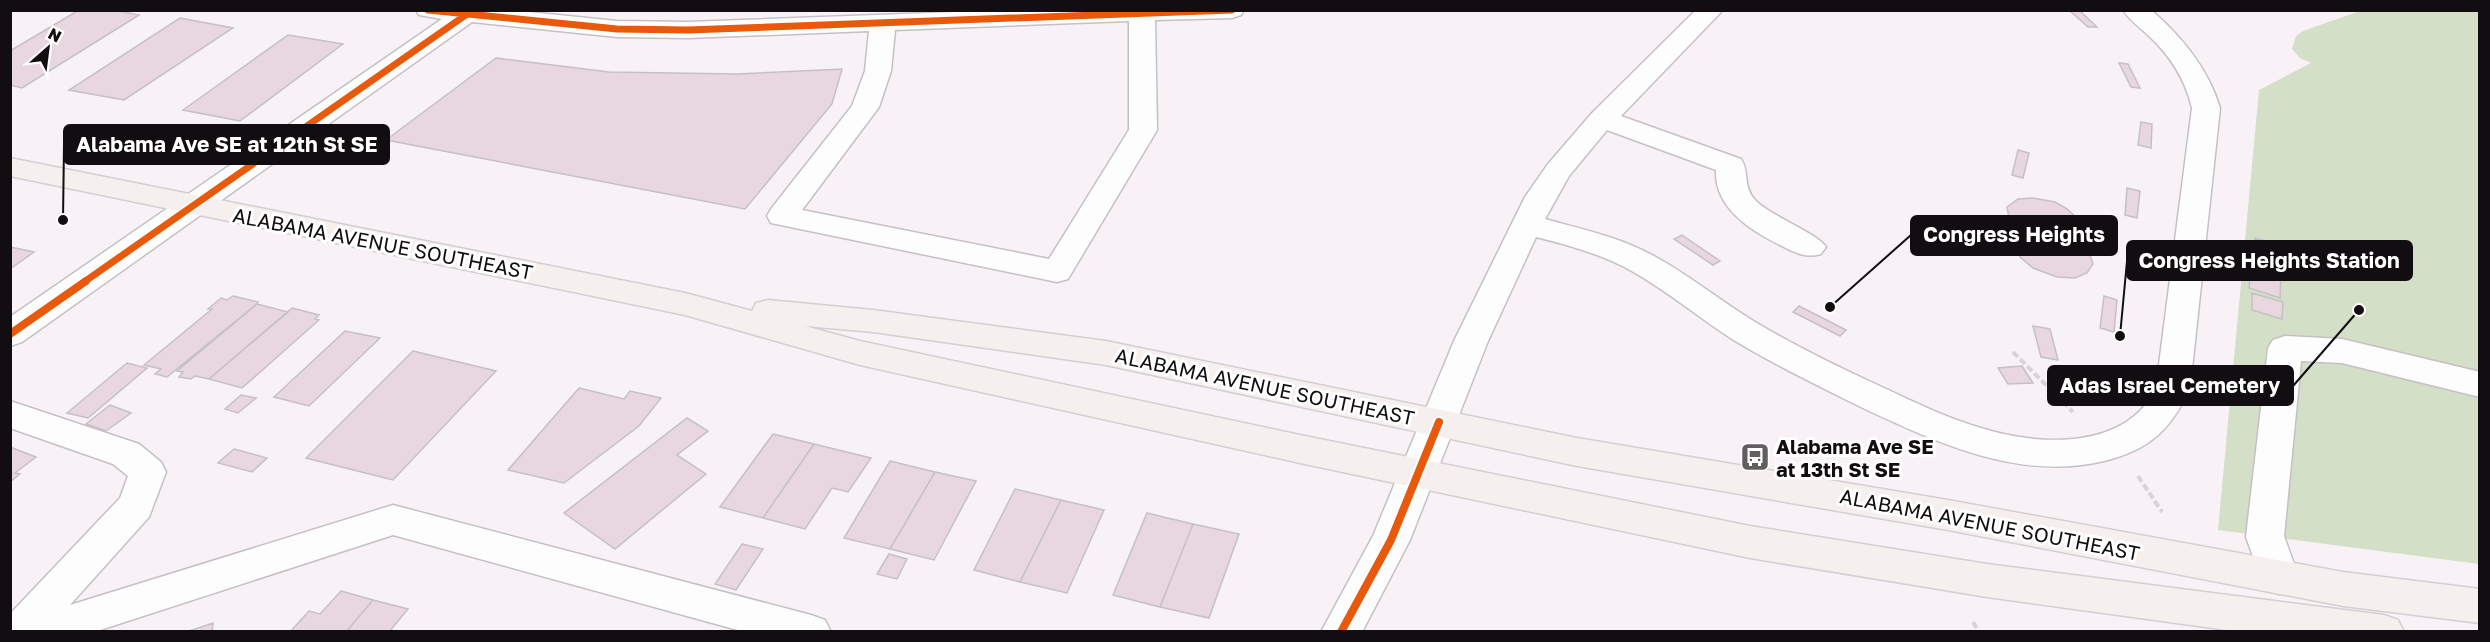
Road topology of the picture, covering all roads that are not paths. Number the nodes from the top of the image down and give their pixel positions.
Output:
1 (428, 10) edge
2 (1232, 10) edge
3 (1710, 10) edge
4 (2135, 10) edge
5 (469, 13) edge
6 (1142, 14) junction
7 (883, 24) junction
8 (1602, 119) junction
9 (10, 167) edge
10 (194, 205) junction
11 (1526, 225) junction
12 (1810, 247) dead end
13 (685, 304) junction
14 (10, 334) edge
15 (2480, 385) edge
16 (10, 414) edge
17 (1439, 422) junction
18 (1418, 473) junction
19 (2279, 578) junction
20 (2480, 606) edge
21 (20, 632) edge
22 (38, 632) edge
23 (811, 632) edge
24 (1341, 632) edge
25 (2384, 632) edge

1 - 5 street
2 - 6 street
3 - 8 street
4 - 11 street
5 - 7 street
5 - 10 street
6 - 7 street
6 - 7 street
8 - 11 street
8 - 12 street
9 - 10 main road, ALABAMA AVENUE SOUTHEAST
10 - 13 main road, ALABAMA AVENUE SOUTHEAST
10 - 14 street
11 - 17 street
13 - 17 main road, ALABAMA AVENUE SOUTHEAST
13 - 18 main road, ALABAMA AVENUE SOUTHEAST
15 - 19 street
16 - 21 street
17 - 18 street
17 - 19 main road, ALABAMA AVENUE SOUTHEAST
18 - 24 street
18 - 25 main road, ALABAMA AVENUE SOUTHEAST
19 - 20 main road, ALABAMA AVENUE SOUTHEAST
22 - 23 street

